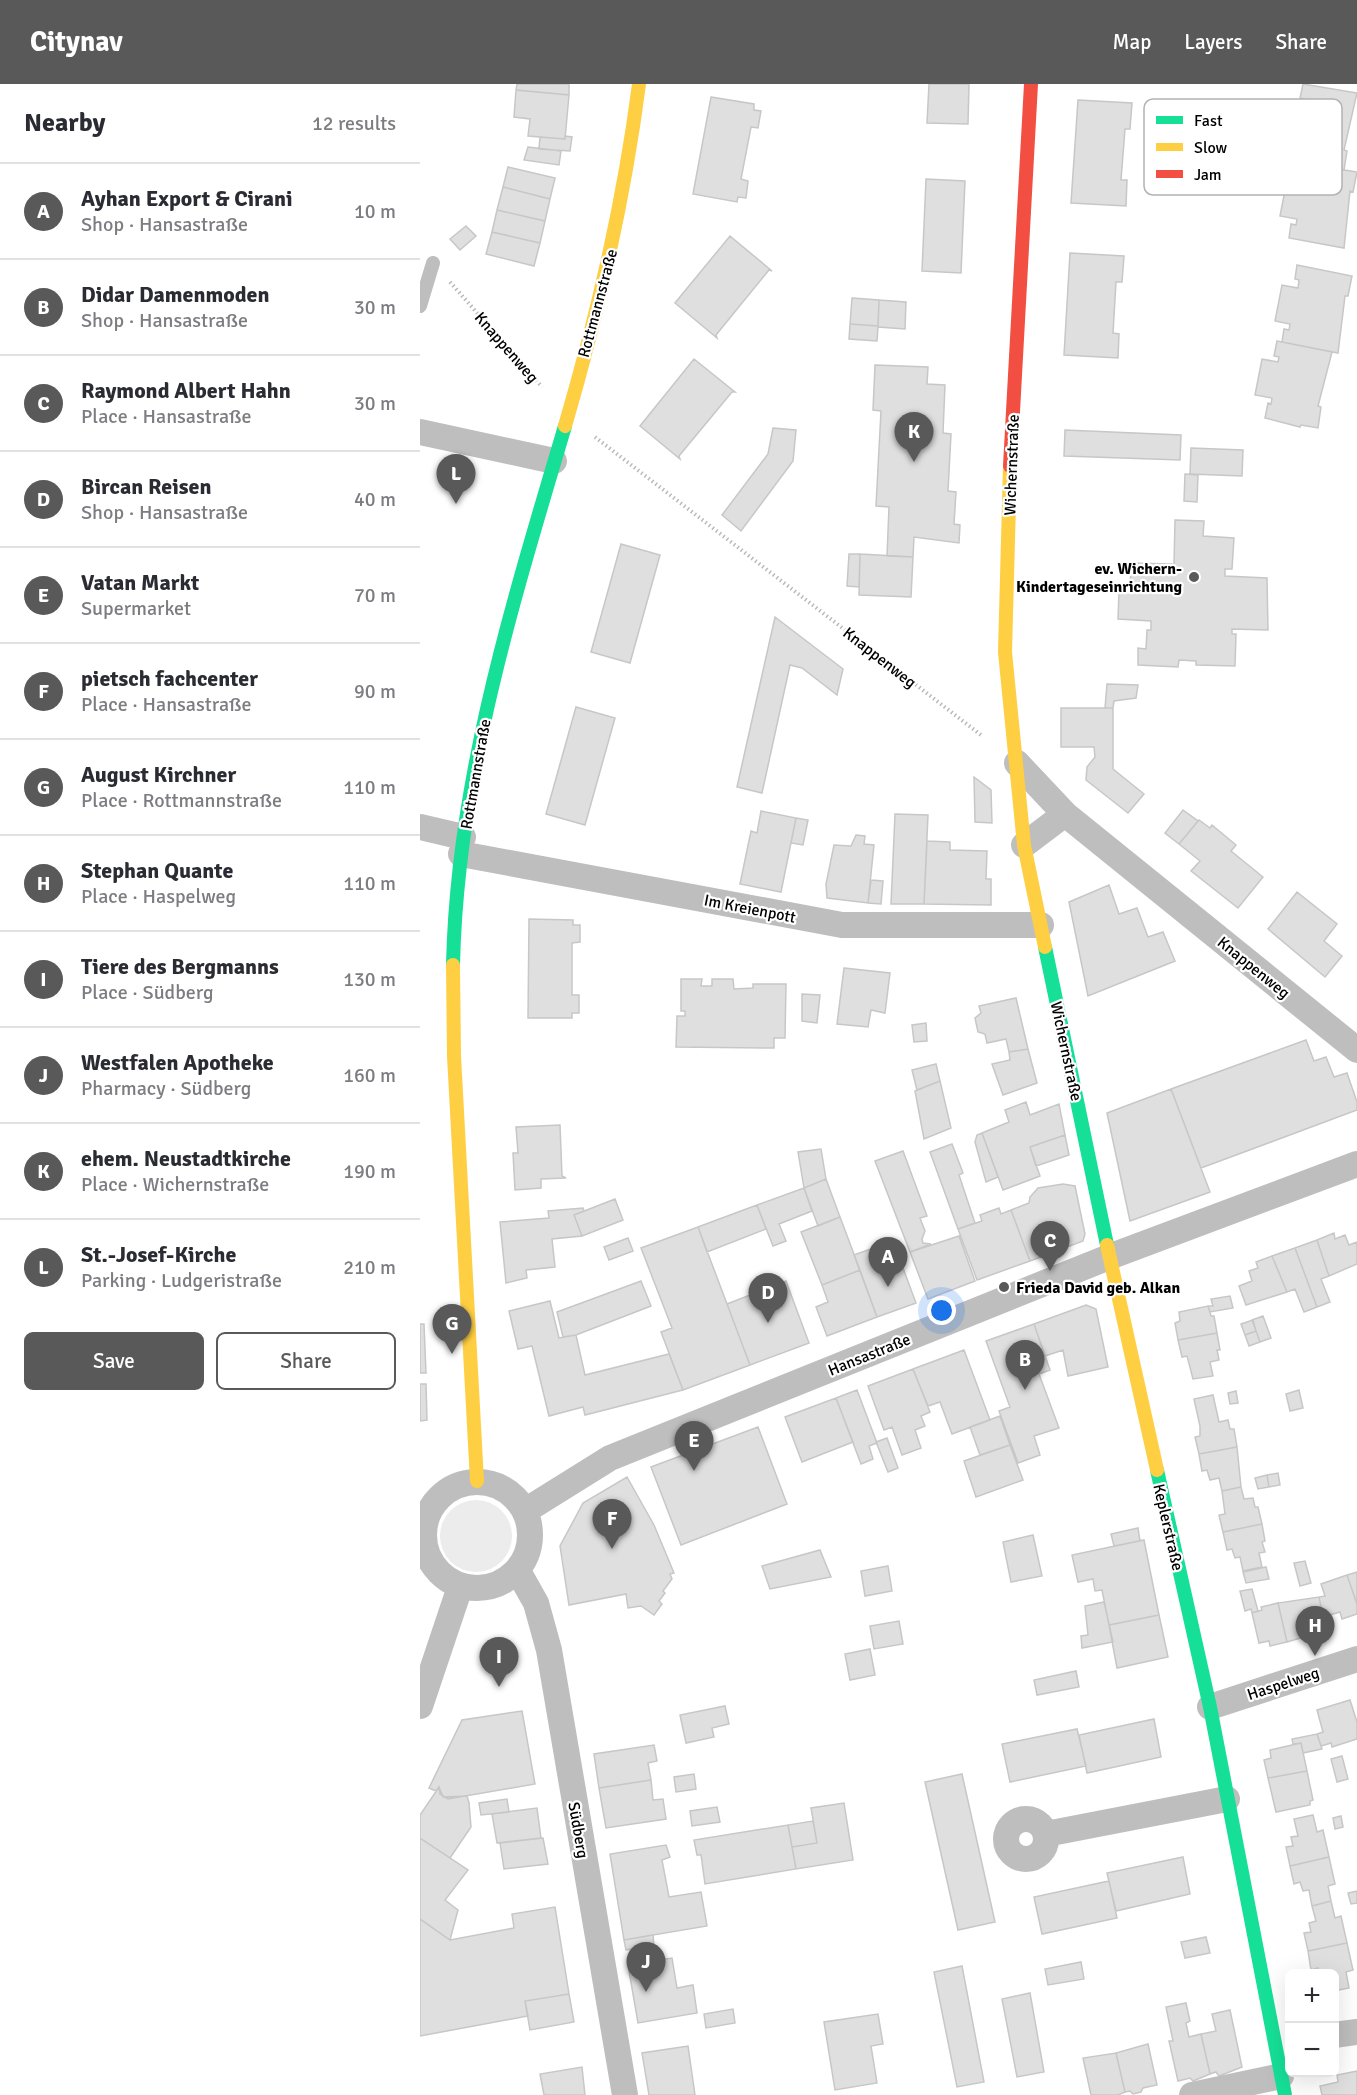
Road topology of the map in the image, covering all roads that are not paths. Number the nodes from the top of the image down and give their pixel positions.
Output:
1 (639, 84) edge
2 (1031, 84) edge
3 (433, 263) road end
4 (420, 306) edge
5 (420, 432) edge
6 (554, 461) junction
7 (1017, 763) junction
8 (1065, 814) junction
9 (420, 827) edge
10 (1024, 845) junction
11 (462, 846) junction
12 (1041, 925) junction
13 (1357, 1050) edge
14 (1357, 1164) edge
15 (1109, 1257) junction
16 (477, 1481) junction
17 (525, 1511) junction
18 (422, 1541) edge
19 (518, 1571) junction
20 (460, 1587) junction
21 (1357, 1659) edge
22 (420, 1706) edge
23 (1210, 1707) junction
24 (1227, 1799) junction
25 (1046, 1834) dead end
26 (1357, 2032) edge
27 (1339, 2034) edge
28 (1283, 2041) edge
29 (1283, 2086) edge
30 (625, 2095) edge
31 (1192, 2095) edge

1 - 6 street, Rottmannstraße
2 - 7 street, Wichernstraße
3 - 4 lane
5 - 6 street
6 - 11 street, Rottmannstraße
7 - 8 street, Knappenweg
7 - 10 street, Wichernstraße
8 - 10 street
8 - 13 street, Knappenweg
9 - 11 street, Im Kreienpott
10 - 12 street, Wichernstraße
11 - 12 street, Im Kreienpott
11 - 16 street, Rottmannstraße
12 - 15 street, Wichernstraße
14 - 15 street, Hansastraße
15 - 17 street, Hansastraße
15 - 23 street, Keplerstraße
16 - 17 street
16 - 18 street
17 - 19 street
18 - 20 street
19 - 20 street
19 - 30 street, Südberg
20 - 22 street
21 - 23 street, Haspelweg
23 - 24 street, Keplerstraße
24 - 25 street
24 - 28 street, Keplerstraße
26 - 27 street
28 - 29 street, Keplerstraße
29 - 31 street, Keplerstraße

